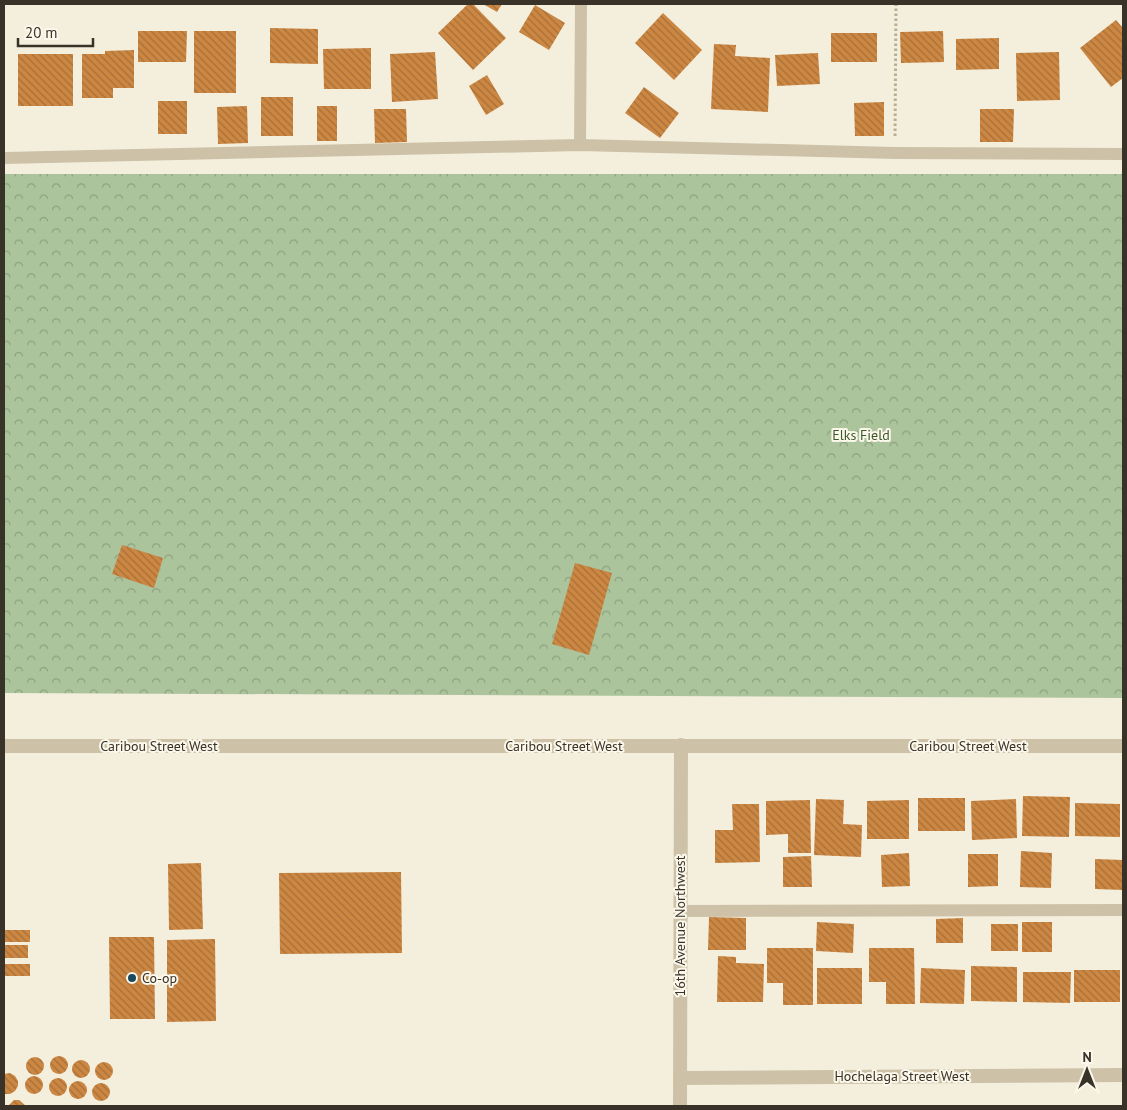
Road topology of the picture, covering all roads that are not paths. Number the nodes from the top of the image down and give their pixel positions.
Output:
1 (581, 4) edge
2 (580, 146) junction
3 (1123, 154) edge
4 (4, 158) edge
5 (4, 746) edge
6 (681, 746) junction
7 (1123, 746) edge
8 (1123, 910) edge
9 (680, 911) junction
10 (1123, 1075) edge
11 (680, 1078) junction
12 (680, 1106) edge

1 - 2 lane
2 - 3 lane
2 - 4 lane
5 - 6 street, Caribou Street West
6 - 7 street, Caribou Street West
6 - 9 street, 16th Avenue Northwest
8 - 9 lane
9 - 11 street, 16th Avenue Northwest
10 - 11 street, Hochelaga Street West
11 - 12 street, 16th Avenue Northwest

